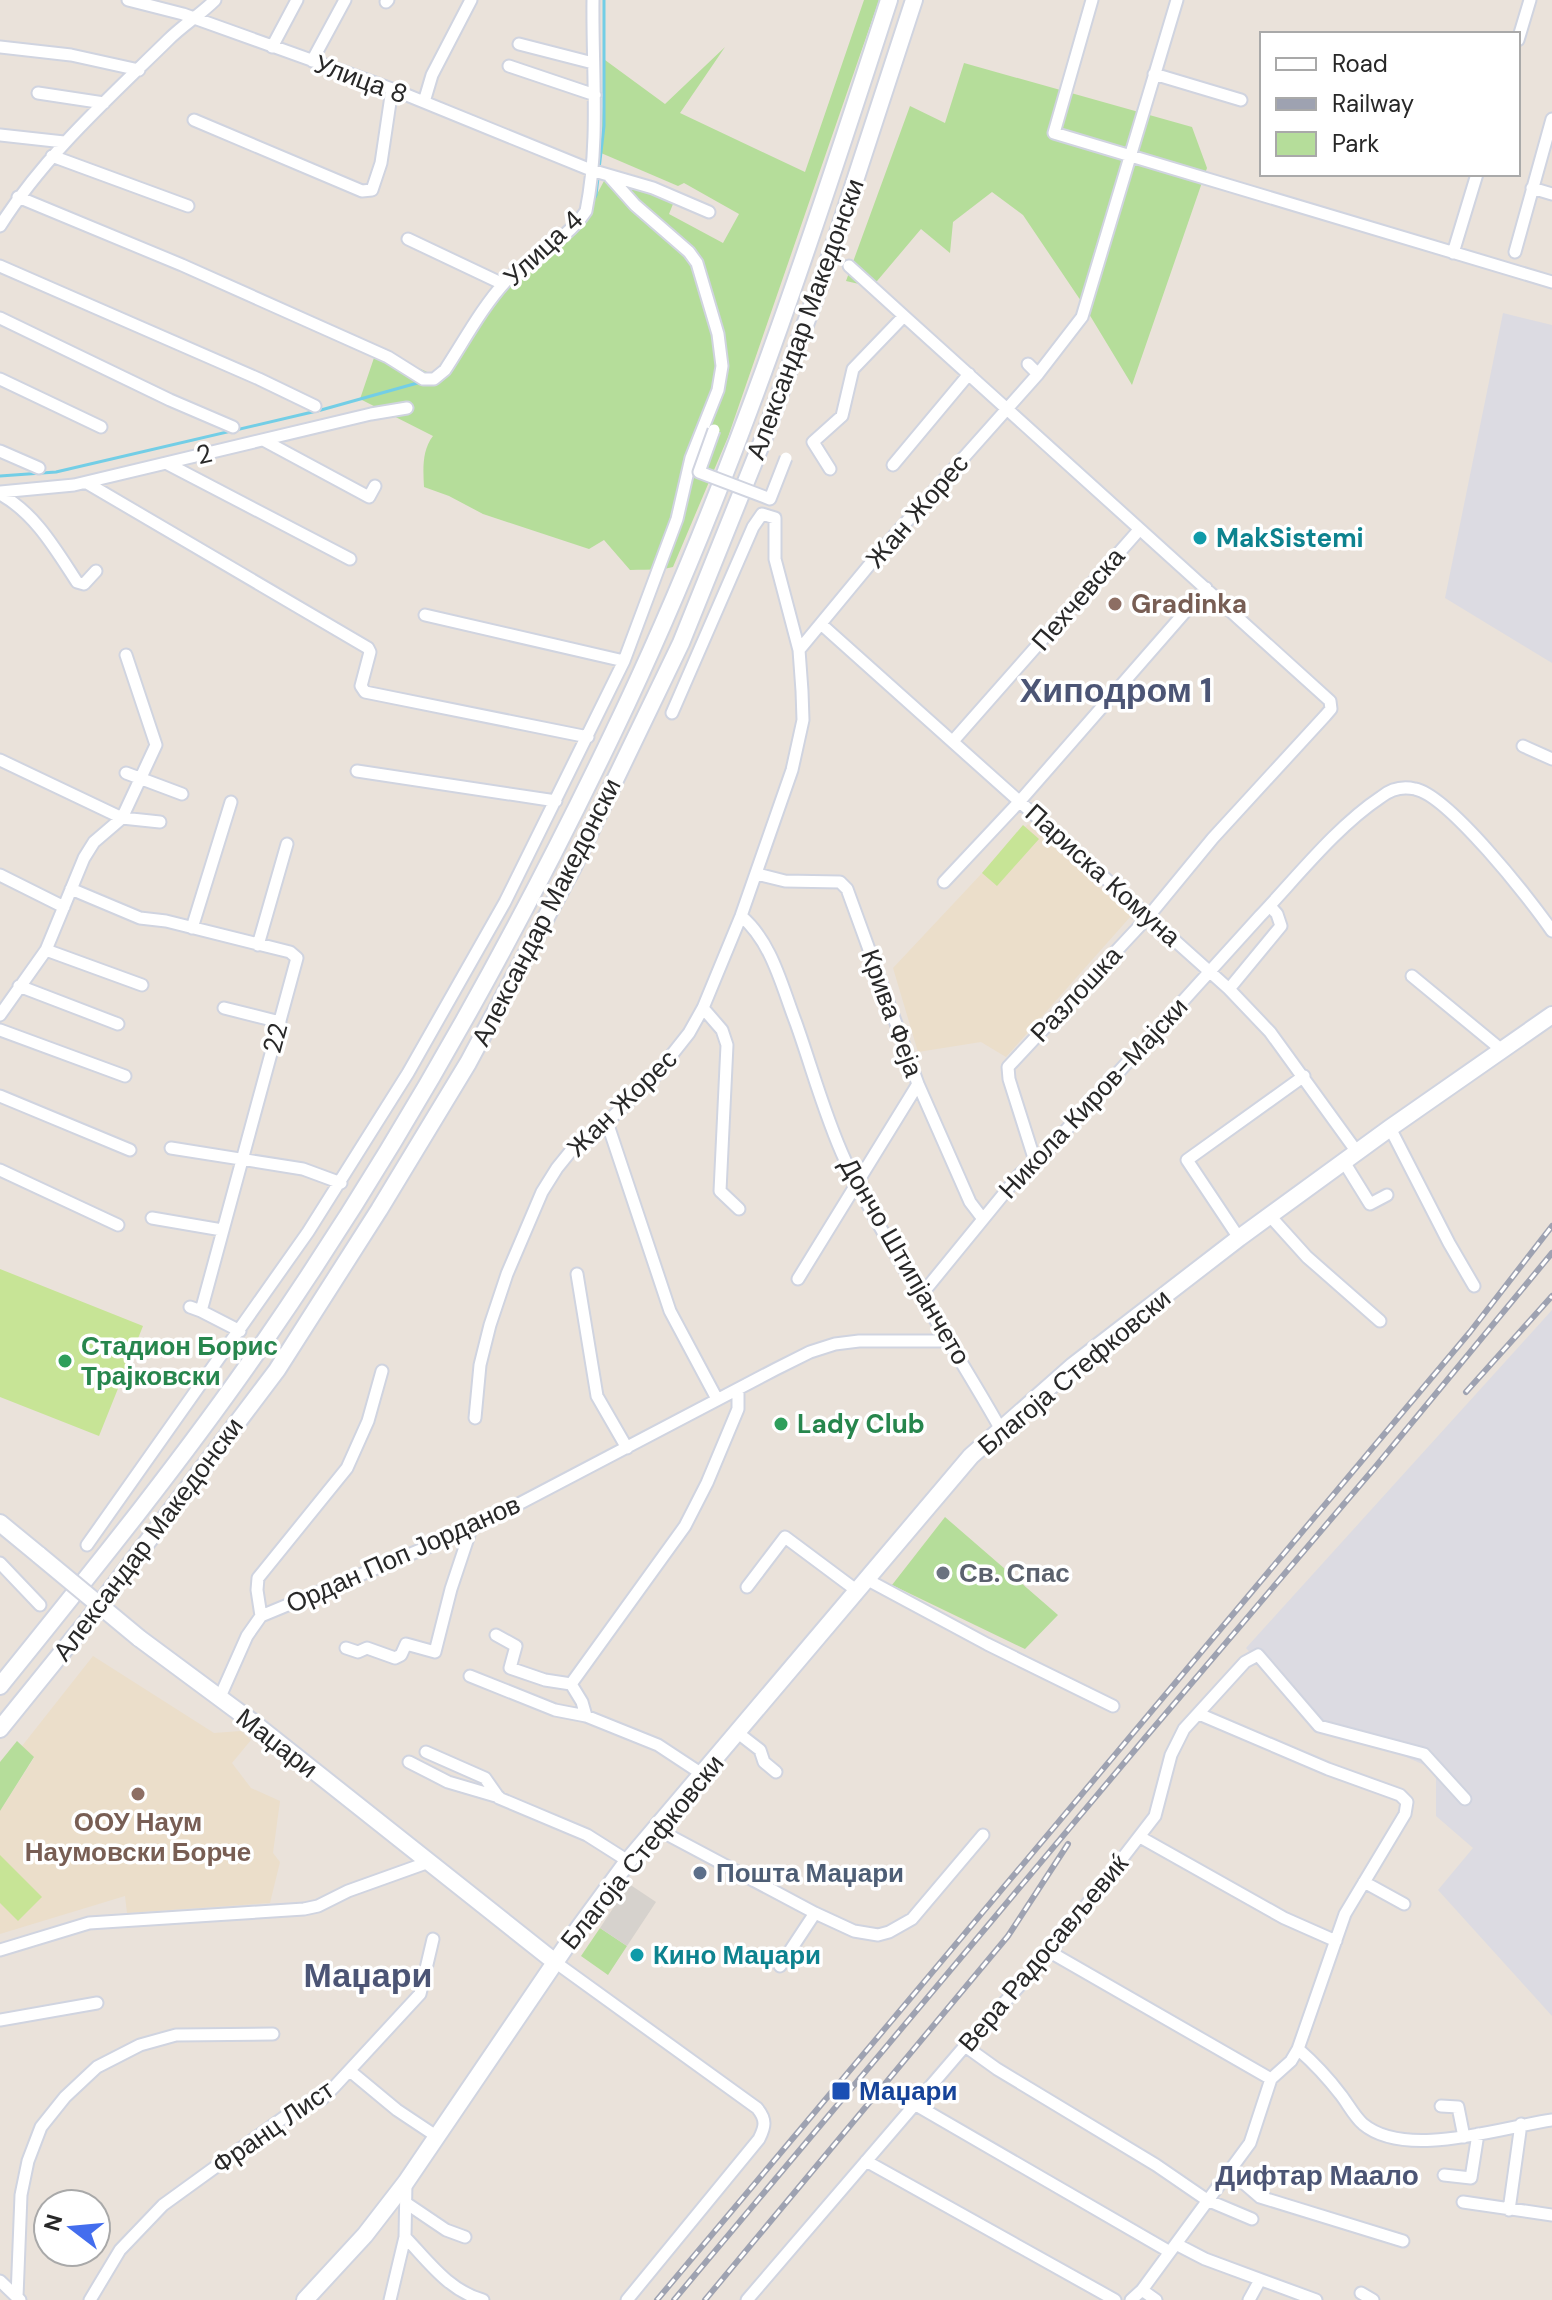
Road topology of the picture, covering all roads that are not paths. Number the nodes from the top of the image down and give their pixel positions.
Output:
1 (128, 0) edge
2 (215, 0) edge
3 (297, 0) edge
4 (345, 0) edge
5 (471, 0) edge
6 (593, 0) edge
7 (889, 0) edge
8 (914, 0) edge
9 (1092, 0) edge
10 (1177, 0) edge
11 (1530, 0) edge
12 (150, 3) edge
13 (196, 19) junction
14 (1520, 33) edge
15 (519, 44) dead end
16 (0, 47) edge
17 (272, 47) junction
18 (312, 61) junction
19 (593, 63) junction
20 (509, 66) dead end
21 (139, 70) junction
22 (1154, 74) junction
23 (392, 89) junction
24 (38, 93) dead end
25 (595, 95) junction
26 (1241, 100) dead end
27 (424, 102) junction
28 (104, 103) junction
29 (1552, 119) edge
30 (194, 120) dead end
31 (0, 135) edge
32 (64, 142) junction
33 (52, 156) junction
34 (1130, 156) junction
35 (591, 170) junction
36 (1476, 176) edge
37 (610, 177) junction
38 (1532, 188) junction
39 (1552, 194) edge
40 (18, 197) junction
41 (188, 206) dead end
42 (709, 212) dead end
43 (0, 226) edge
44 (408, 239) dead end
45 (1515, 252) dead end
46 (1453, 253) junction
47 (0, 266) edge
48 (849, 266) dead end
49 (1552, 282) edge
50 (503, 284) junction
51 (904, 316) junction
52 (0, 318) edge
53 (1028, 364) dead end
54 (969, 374) junction
55 (1038, 374) junction
56 (0, 379) edge
57 (315, 406) dead end
58 (407, 408) dead end
59 (1008, 408) junction
60 (101, 427) dead end
61 (233, 427) dead end
62 (714, 430) dead end
63 (265, 441) junction
64 (0, 451) edge
65 (786, 458) dead end
66 (166, 463) junction
67 (893, 465) dead end
68 (39, 468) dead end
69 (830, 469) dead end
70 (87, 483) junction
71 (375, 486) dead end
72 (0, 493) edge
73 (1139, 530) junction
74 (350, 559) dead end
75 (96, 571) dead end
76 (1206, 588) junction
77 (425, 615) dead end
78 (821, 624) junction
79 (799, 650) junction
80 (126, 655) dead end
81 (624, 661) junction
82 (1330, 701) joint
83 (672, 713) dead end
84 (588, 737) junction
85 (953, 741) junction
86 (1523, 746) dead end
87 (1552, 759) edge
88 (0, 760) edge
89 (357, 771) dead end
90 (126, 773) dead end
91 (141, 779) junction
92 (182, 794) dead end
93 (556, 801) junction
94 (1020, 801) junction
95 (231, 802) dead end
96 (122, 818) junction
97 (160, 822) dead end
98 (287, 844) dead end
99 (757, 874) junction
100 (0, 875) edge
101 (944, 882) dead end
102 (71, 889) junction
103 (1270, 906) junction
104 (64, 907) junction
105 (741, 916) junction
106 (1148, 917) junction
107 (192, 928) junction
108 (1552, 931) edge
109 (258, 945) junction
110 (46, 950) junction
111 (1210, 971) junction
112 (1412, 976) dead end
113 (142, 985) dead end
114 (19, 986) junction
115 (1229, 989) junction
116 (224, 1008) dead end
117 (703, 1008) junction
118 (0, 1015) edge
119 (1552, 1015) edge
120 (280, 1022) junction
121 (118, 1024) dead end
122 (0, 1030) edge
123 (1503, 1051) junction
124 (125, 1076) dead end
125 (1304, 1076) junction
126 (918, 1084) junction
127 (0, 1096) edge
128 (607, 1122) junction
129 (1390, 1128) junction
130 (171, 1148) dead end
131 (130, 1150) dead end
132 (1350, 1157) junction
133 (244, 1159) junction
134 (1035, 1161) junction
135 (0, 1170) edge
136 (341, 1183) junction
137 (857, 1185) junction
138 (1387, 1195) dead end
139 (739, 1209) dead end
140 (1270, 1216) junction
141 (152, 1218) dead end
142 (983, 1219) junction
143 (118, 1225) dead end
144 (222, 1230) junction
145 (1239, 1238) junction
146 (577, 1274) dead end
147 (798, 1279) dead end
148 (1474, 1286) dead end
149 (922, 1294) junction
150 (1380, 1321) dead end
151 (240, 1331) junction
152 (950, 1341) junction
153 (382, 1371) dead end
154 (738, 1390) junction
155 (717, 1399) junction
156 (475, 1418) dead end
157 (1000, 1428) junction
158 (627, 1448) junction
159 (0, 1523) edge
160 (471, 1529) junction
161 (87, 1545) dead end
162 (0, 1563) edge
163 (861, 1584) junction
164 (747, 1587) dead end
165 (40, 1605) dead end
166 (261, 1616) junction
167 (496, 1635) dead end
168 (346, 1648) dead end
169 (470, 1676) dead end
170 (571, 1684) junction
171 (0, 1686) edge
172 (219, 1699) junction
173 (1113, 1706) dead end
174 (1199, 1714) junction
175 (586, 1716) junction
176 (0, 1729) edge
177 (738, 1733) junction
178 (426, 1752) dead end
179 (409, 1762) dead end
180 (776, 1772) dead end
181 (702, 1774) junction
182 (499, 1797) junction
183 (1465, 1799) dead end
184 (657, 1829) junction
185 (983, 1835) dead end
186 (1140, 1837) junction
187 (628, 1861) junction
188 (429, 1862) junction
189 (1364, 1882) junction
190 (1404, 1904) dead end
191 (815, 1913) junction
192 (573, 1936) junction
193 (433, 1939) dead end
194 (1336, 1941) junction
195 (528, 1942) junction
196 (0, 1950) edge
197 (1050, 1952) junction
198 (555, 1962) junction
199 (780, 1966) dead end
200 (540, 1984) junction
201 (97, 2003) dead end
202 (0, 2020) edge
203 (273, 2034) dead end
204 (965, 2046) junction
205 (1298, 2049) junction
206 (350, 2071) junction
207 (1271, 2079) junction
208 (916, 2105) junction
209 (1441, 2106) dead end
210 (1552, 2120) edge
211 (1521, 2124) junction
212 (1478, 2134) junction
213 (436, 2136) junction
214 (1464, 2137) junction
215 (866, 2161) junction
216 (1231, 2172) junction
217 (1444, 2175) dead end
218 (406, 2182) junction
219 (1207, 2200) junction
220 (1463, 2202) dead end
221 (406, 2203) junction
222 (1509, 2210) junction
223 (1552, 2215) edge
224 (1252, 2219) dead end
225 (405, 2237) junction
226 (465, 2237) dead end
227 (1403, 2241) dead end
228 (1173, 2248) junction
229 (1260, 2280) junction
230 (0, 2281) edge
231 (1142, 2290) junction
232 (1361, 2293) dead end
233 (18, 2299) edge
234 (90, 2300) edge
235 (305, 2300) edge
236 (390, 2300) edge
237 (483, 2300) edge
238 (627, 2300) edge
239 (747, 2300) edge
240 (1115, 2300) edge
241 (1131, 2300) edge
242 (1156, 2300) edge
243 (1249, 2300) edge
244 (1316, 2300) edge
245 (1373, 2300) edge

1 - 12 street, Улица 8
2 - 13 street
3 - 17 street
4 - 18 street
5 - 27 street
6 - 19 street, Улица 4
7 - 171 street, Александар Македонски
8 - 176 street, Александар Македонски
9 - 34 street
10 - 22 street
11 - 14 street
12 - 13 street, Улица 8
13 - 17 street, Улица 8
13 - 21 street
15 - 19 street
16 - 21 street
17 - 18 street, Улица 8
18 - 23 street, Улица 8
19 - 25 street, Улица 4
20 - 25 street
21 - 28 street
22 - 26 street
22 - 34 street
23 - 27 street, Улица 8
23 - 30 street
24 - 28 street
25 - 35 street, Улица 4
27 - 35 street, Улица 8
28 - 32 street
29 - 38 street
31 - 32 street
32 - 33 street
33 - 40 street
33 - 41 street
34 - 46 street
34 - 55 street, Жан Жорес
35 - 37 street, Улица 8
35 - 50 street, Улица 4
36 - 46 street
37 - 42 street, Улица 8
37 - 81 street
38 - 39 street
38 - 45 street
40 - 43 street
40 - 50 street, Улица 4
44 - 50 street
46 - 49 street
47 - 57 street
48 - 51 street, Пехчевска
51 - 54 street, Пехчевска
51 - 69 street
52 - 61 street
53 - 55 street
54 - 59 street, Пехчевска
54 - 67 street
55 - 59 street, Жан Жорес
56 - 60 street
58 - 63 street, 2
59 - 73 street, Пехчевска
59 - 78 street, Жан Жорес
62 - 65 street, bridge
63 - 66 street, 2
63 - 71 street
64 - 68 street
66 - 70 street, 2
66 - 74 street
70 - 72 street, 2
70 - 84 street
72 - 75 street
73 - 76 street, Пехчевска
73 - 85 street, Пехчевска
76 - 82 street, Пехчевска
76 - 94 street
77 - 81 street
78 - 79 street, Жан Жорес
78 - 85 street, Париска Комуна
79 - 83 street, Жан Жорес
79 - 99 street, Жан Жорес
80 - 91 street
81 - 84 street
82 - 106 street, Разлошка
84 - 93 street
85 - 94 street, Париска Комуна
86 - 87 street
88 - 96 street
89 - 93 street
90 - 91 street
91 - 92 street
91 - 96 street
93 - 136 street
94 - 101 street
94 - 106 street, Париска Комуна
95 - 107 street
96 - 97 street
96 - 102 street
98 - 109 street
99 - 105 street, Жан Жорес
99 - 126 street, Крива Феја
100 - 104 street
102 - 104 street
102 - 107 street, 22
103 - 108 street, Никола Киров-Мајски
103 - 111 street, Никола Киров-Мајски
103 - 115 street
104 - 110 street
105 - 117 street, Жан Жорес
105 - 137 street, Дончо Штипјанчето
106 - 111 street, Париска Комуна
106 - 134 street, Разлошка
107 - 109 street, 22
109 - 120 street, 22
110 - 113 street
110 - 114 street
111 - 115 street, Париска Комуна
111 - 134 street, Никола Киров-Мајски
112 - 123 street
114 - 118 street
114 - 121 street
115 - 125 street, Париска Комуна
116 - 120 street
117 - 128 street, Жан Жорес
117 - 139 street
119 - 123 street, Благоја Стефковски
120 - 133 street, 22
122 - 124 street
123 - 129 street, Благоја Стефковски
125 - 132 street, Париска Комуна
125 - 145 street
126 - 137 street
126 - 142 street, Крива Феја
127 - 131 street
128 - 155 street
128 - 156 street, Жан Жорес
129 - 132 street, Благоја Стефковски
129 - 148 street
130 - 133 street
132 - 138 street, Париска Комуна
132 - 140 street, Благоја Стефковски
133 - 136 street
133 - 144 street, 22
134 - 142 street, Никола Киров-Мајски
135 - 143 street
136 - 151 street
137 - 147 street
137 - 149 street, Дончо Штипјанчето
140 - 145 street, Благоја Стефковски
140 - 150 street
141 - 144 street
142 - 149 street, Никола Киров-Мајски
144 - 151 street, 22
145 - 157 street, Благоја Стефковски
146 - 158 street
149 - 152 street, Дончо Штипјанчето
151 - 161 street
152 - 154 street, Ордан Поп Јорданов
152 - 157 street, Дончо Штипјанчето
153 - 166 street
154 - 155 street, Ордан Поп Јорданов
154 - 170 street
155 - 158 street, Ордан Поп Јорданов
157 - 163 street, Благоја Стефковски
158 - 160 street, Ордан Поп Јорданов
159 - 172 street, Маџари, bridge
160 - 166 street, Ордан Поп Јорданов
160 - 168 street
162 - 165 street
163 - 164 street
163 - 173 street
163 - 177 street, Благоја Стефковски
166 - 172 street, Ордан Поп Јорданов
167 - 170 street
169 - 175 street
170 - 175 street
172 - 188 street, Маџари
174 - 183 street, Вера Радосављевиќ
174 - 186 street, Вера Радосављевиќ
174 - 189 street
175 - 181 street
177 - 180 street
177 - 181 street, Благоја Стефковски
178 - 182 street
179 - 182 street
181 - 184 street, Благоја Стефковски
182 - 187 street
184 - 187 street, Благоја Стефковски
184 - 191 street
185 - 191 street
186 - 194 street
186 - 197 street, Вера Радосављевиќ
187 - 192 street, Благоја Стефковски
188 - 195 street, Маџари
188 - 196 street
189 - 190 street
189 - 194 street
191 - 199 street
192 - 195 street
192 - 198 street, Благоја Стефковски
193 - 206 street, Франц Лист
194 - 205 street
195 - 198 street, Маџари
195 - 200 street
197 - 204 street, Вера Радосављевиќ
197 - 207 street
198 - 200 street, Благоја Стефковски
198 - 238 street, Благоја Стефковски
200 - 213 street, Благоја Стефковски
201 - 202 street
203 - 233 street
204 - 208 street, Вера Радосављевиќ
204 - 219 street
205 - 207 street
205 - 214 street
206 - 213 street
206 - 234 street, Франц Лист
207 - 216 street
208 - 215 street, Вера Радосављевиќ
208 - 228 street
209 - 214 street
210 - 211 street
211 - 212 street
211 - 222 street
212 - 214 street
212 - 217 street
213 - 218 street, Благоја Стефковски
215 - 239 street, Вера Радосављевиќ
215 - 240 street
216 - 219 street
216 - 227 street
218 - 221 street
218 - 235 street, Благоја Стефковски
219 - 224 street
219 - 228 street
220 - 222 street
221 - 225 street
221 - 226 street
222 - 223 street
225 - 236 street
225 - 237 street
228 - 229 street
228 - 231 street
229 - 243 street
229 - 244 street
230 - 233 street
231 - 241 street
231 - 242 street
232 - 245 street

